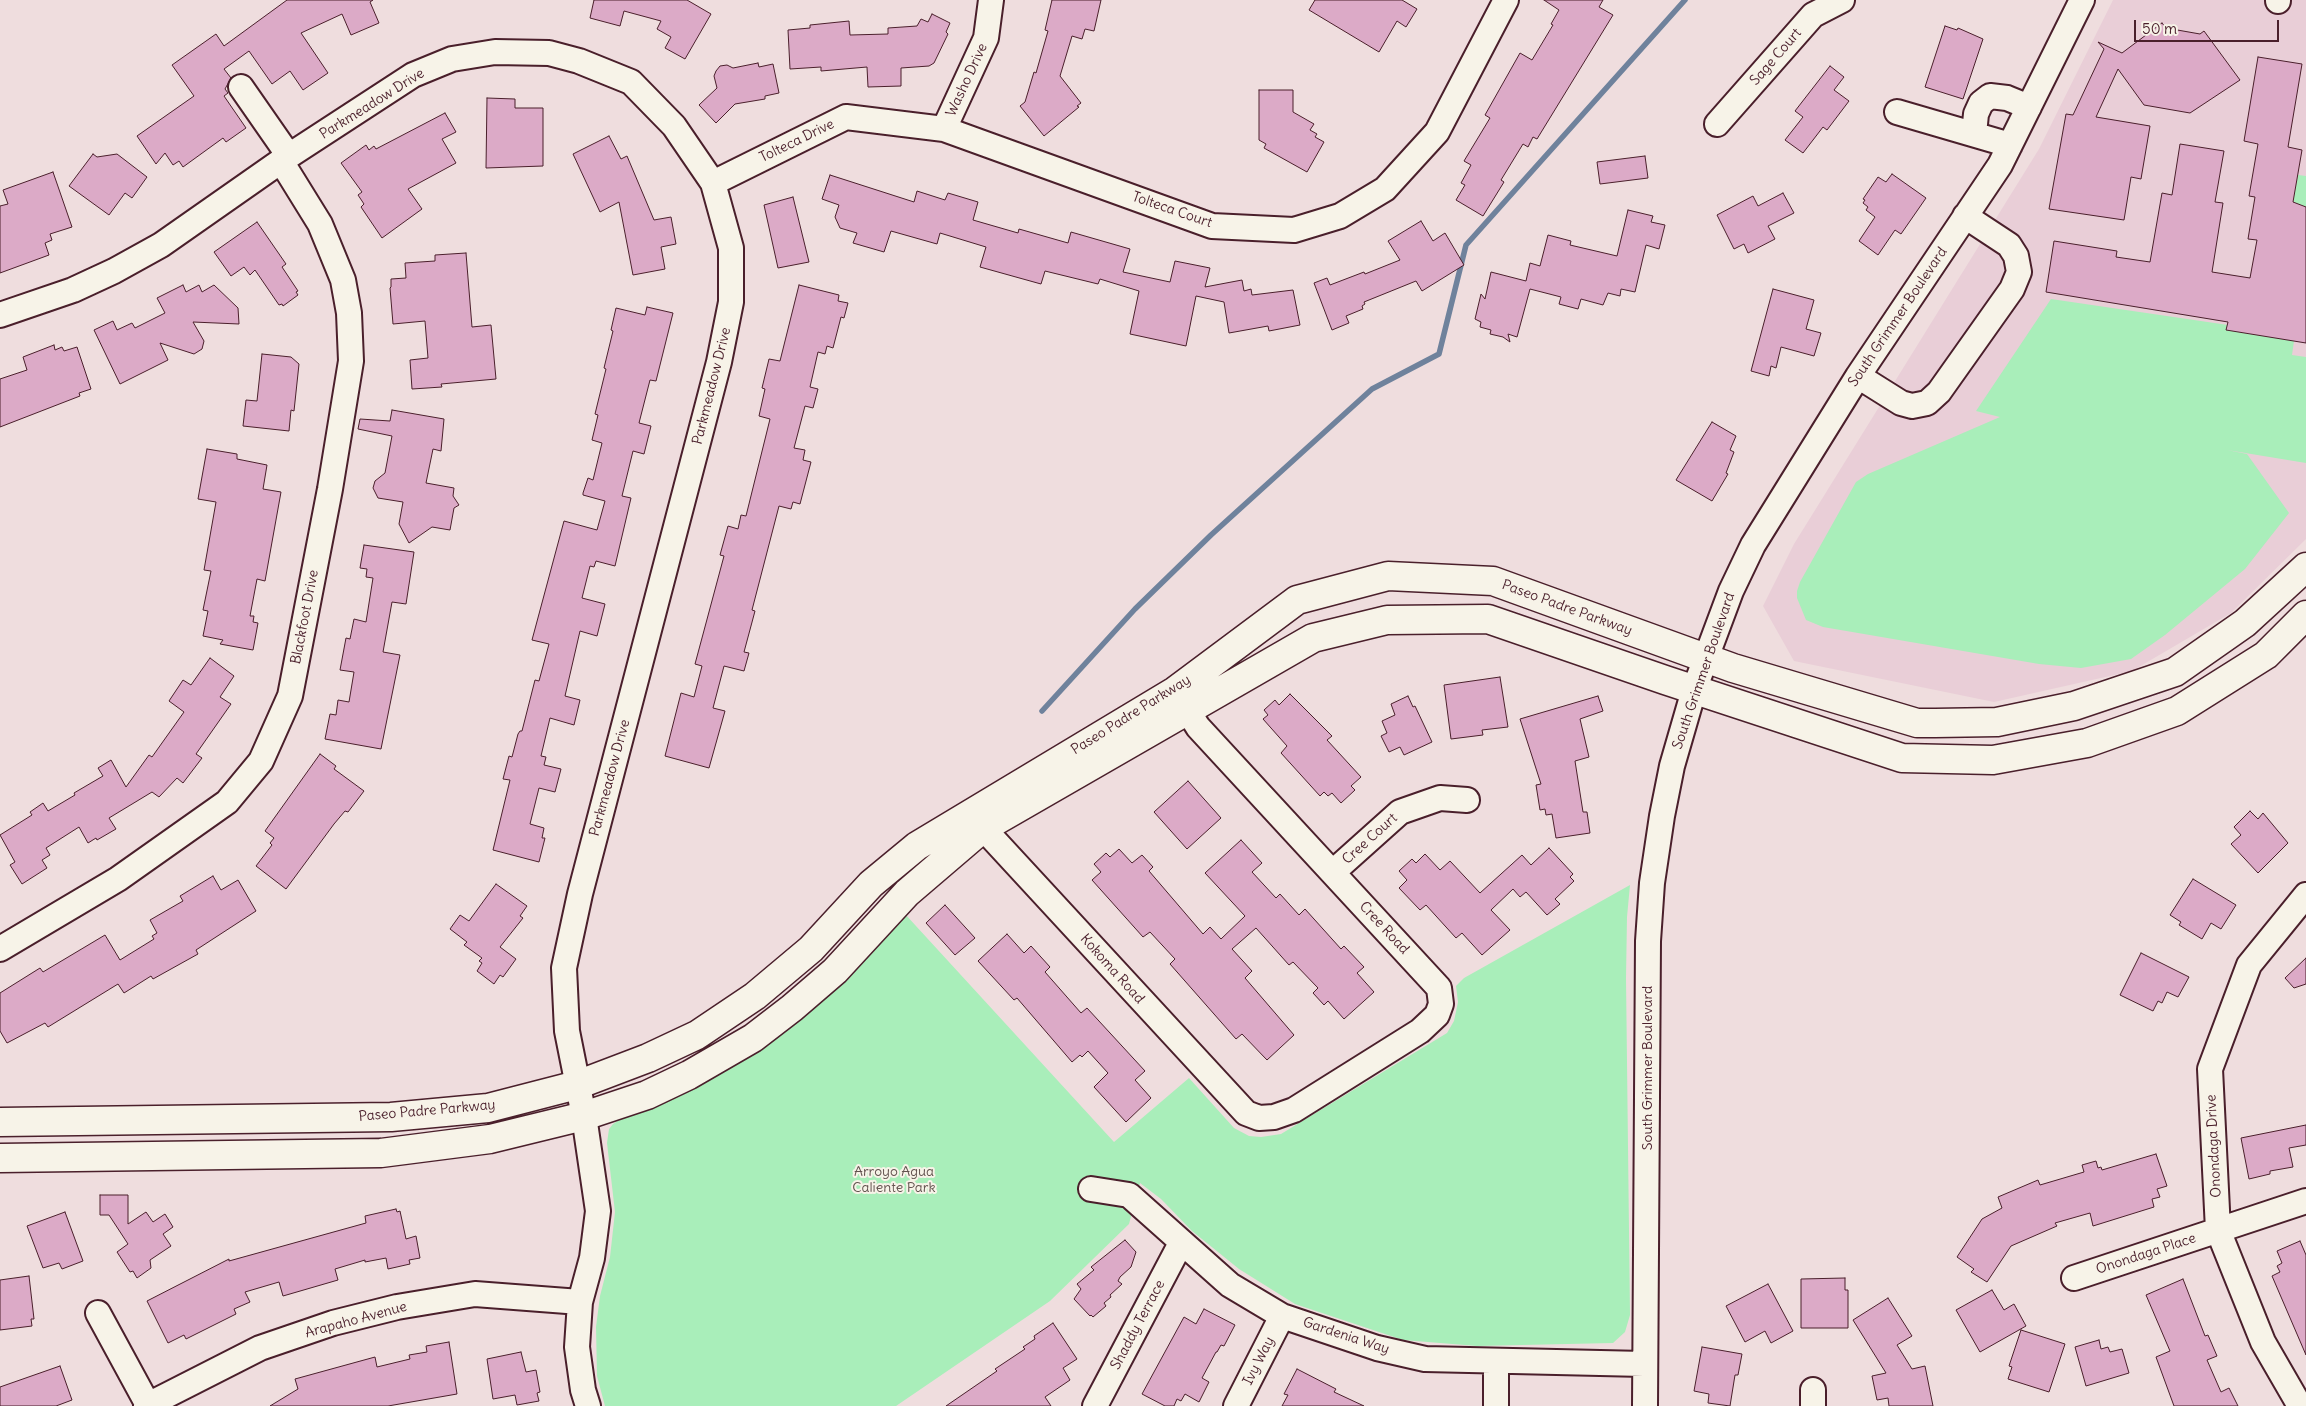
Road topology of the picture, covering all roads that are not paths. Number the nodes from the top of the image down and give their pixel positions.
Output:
1 (991, 0) edge
2 (1506, 0) edge
3 (1842, 0) edge
4 (2082, 0) edge
5 (241, 87) dead end
6 (2029, 107) junction
7 (1897, 112) dead end
8 (1717, 124) dead end
9 (944, 129) junction
10 (1974, 134) junction
11 (2010, 145) junction
12 (285, 159) junction
13 (713, 183) junction
14 (1965, 216) junction
15 (0, 315) edge
16 (1858, 376) junction
17 (2306, 567) edge
18 (2306, 615) edge
19 (1705, 658) junction
20 (1694, 690) junction
21 (1182, 701) junction
22 (1467, 800) dead end
23 (977, 820) junction
24 (1333, 872) junction
25 (2306, 895) edge
26 (0, 949) edge
27 (577, 1085) junction
28 (584, 1116) junction
29 (1259, 1118) joint
30 (0, 1122) edge
31 (0, 1158) edge
32 (1091, 1189) dead end
33 (2306, 1202) edge
34 (2218, 1230) junction
35 (1182, 1243) junction
36 (2074, 1278) dead end
37 (580, 1302) junction
38 (98, 1313) dead end
39 (1282, 1316) junction
40 (1496, 1361) junction
41 (1644, 1364) junction
42 (147, 1406) edge
43 (588, 1406) edge
44 (1095, 1406) edge
45 (1236, 1406) edge
46 (1496, 1406) edge
47 (1645, 1406) edge
48 (2300, 1406) edge

1 - 9 street, Washo Drive
2 - 9 street, Tolteca Court
3 - 8 street, Sage Court
4 - 6 street, South Grimmer Boulevard
5 - 12 street, Blackfoot Drive
6 - 10 street
6 - 11 street, South Grimmer Boulevard
7 - 10 street
9 - 13 street, Tolteca Drive
10 - 11 street
11 - 14 street, South Grimmer Boulevard
12 - 13 street, Parkmeadow Drive
12 - 15 street, Parkmeadow Drive
12 - 26 street, Blackfoot Drive
13 - 27 street, Parkmeadow Drive
14 - 16 street, South Grimmer Boulevard
14 - 16 street
16 - 19 street, South Grimmer Boulevard
17 - 19 main road, Paseo Padre Parkway
18 - 20 main road, Paseo Padre Parkway
19 - 20 street, South Grimmer Boulevard
19 - 21 main road, Paseo Padre Parkway
20 - 21 main road, Paseo Padre Parkway
20 - 41 street, South Grimmer Boulevard
21 - 23 main road, Paseo Padre Parkway
21 - 24 street, Cree Road
22 - 24 street, Cree Court
23 - 27 main road, Paseo Padre Parkway
23 - 28 main road, Paseo Padre Parkway
23 - 29 street, Kokoma Road
24 - 29 street, Cree Road
25 - 34 street, Onondaga Drive
27 - 28 street, Parkmeadow Drive
27 - 30 main road, Paseo Padre Parkway
28 - 31 main road, Paseo Padre Parkway
28 - 37 street, Parkmeadow Drive
32 - 35 street, Gardenia Way
33 - 34 street, Onondaga Place
34 - 36 street, Onondaga Place
34 - 48 street, Onondaga Drive
35 - 39 street, Gardenia Way
35 - 44 street, Shaddy Terrace
37 - 42 street, Arapaho Avenue
37 - 43 street, Parkmeadow Drive
38 - 42 street
39 - 40 street, Gardenia Way
39 - 45 street, Ivy Way
40 - 41 street, Gardenia Way
40 - 46 street
41 - 47 street, South Grimmer Boulevard

